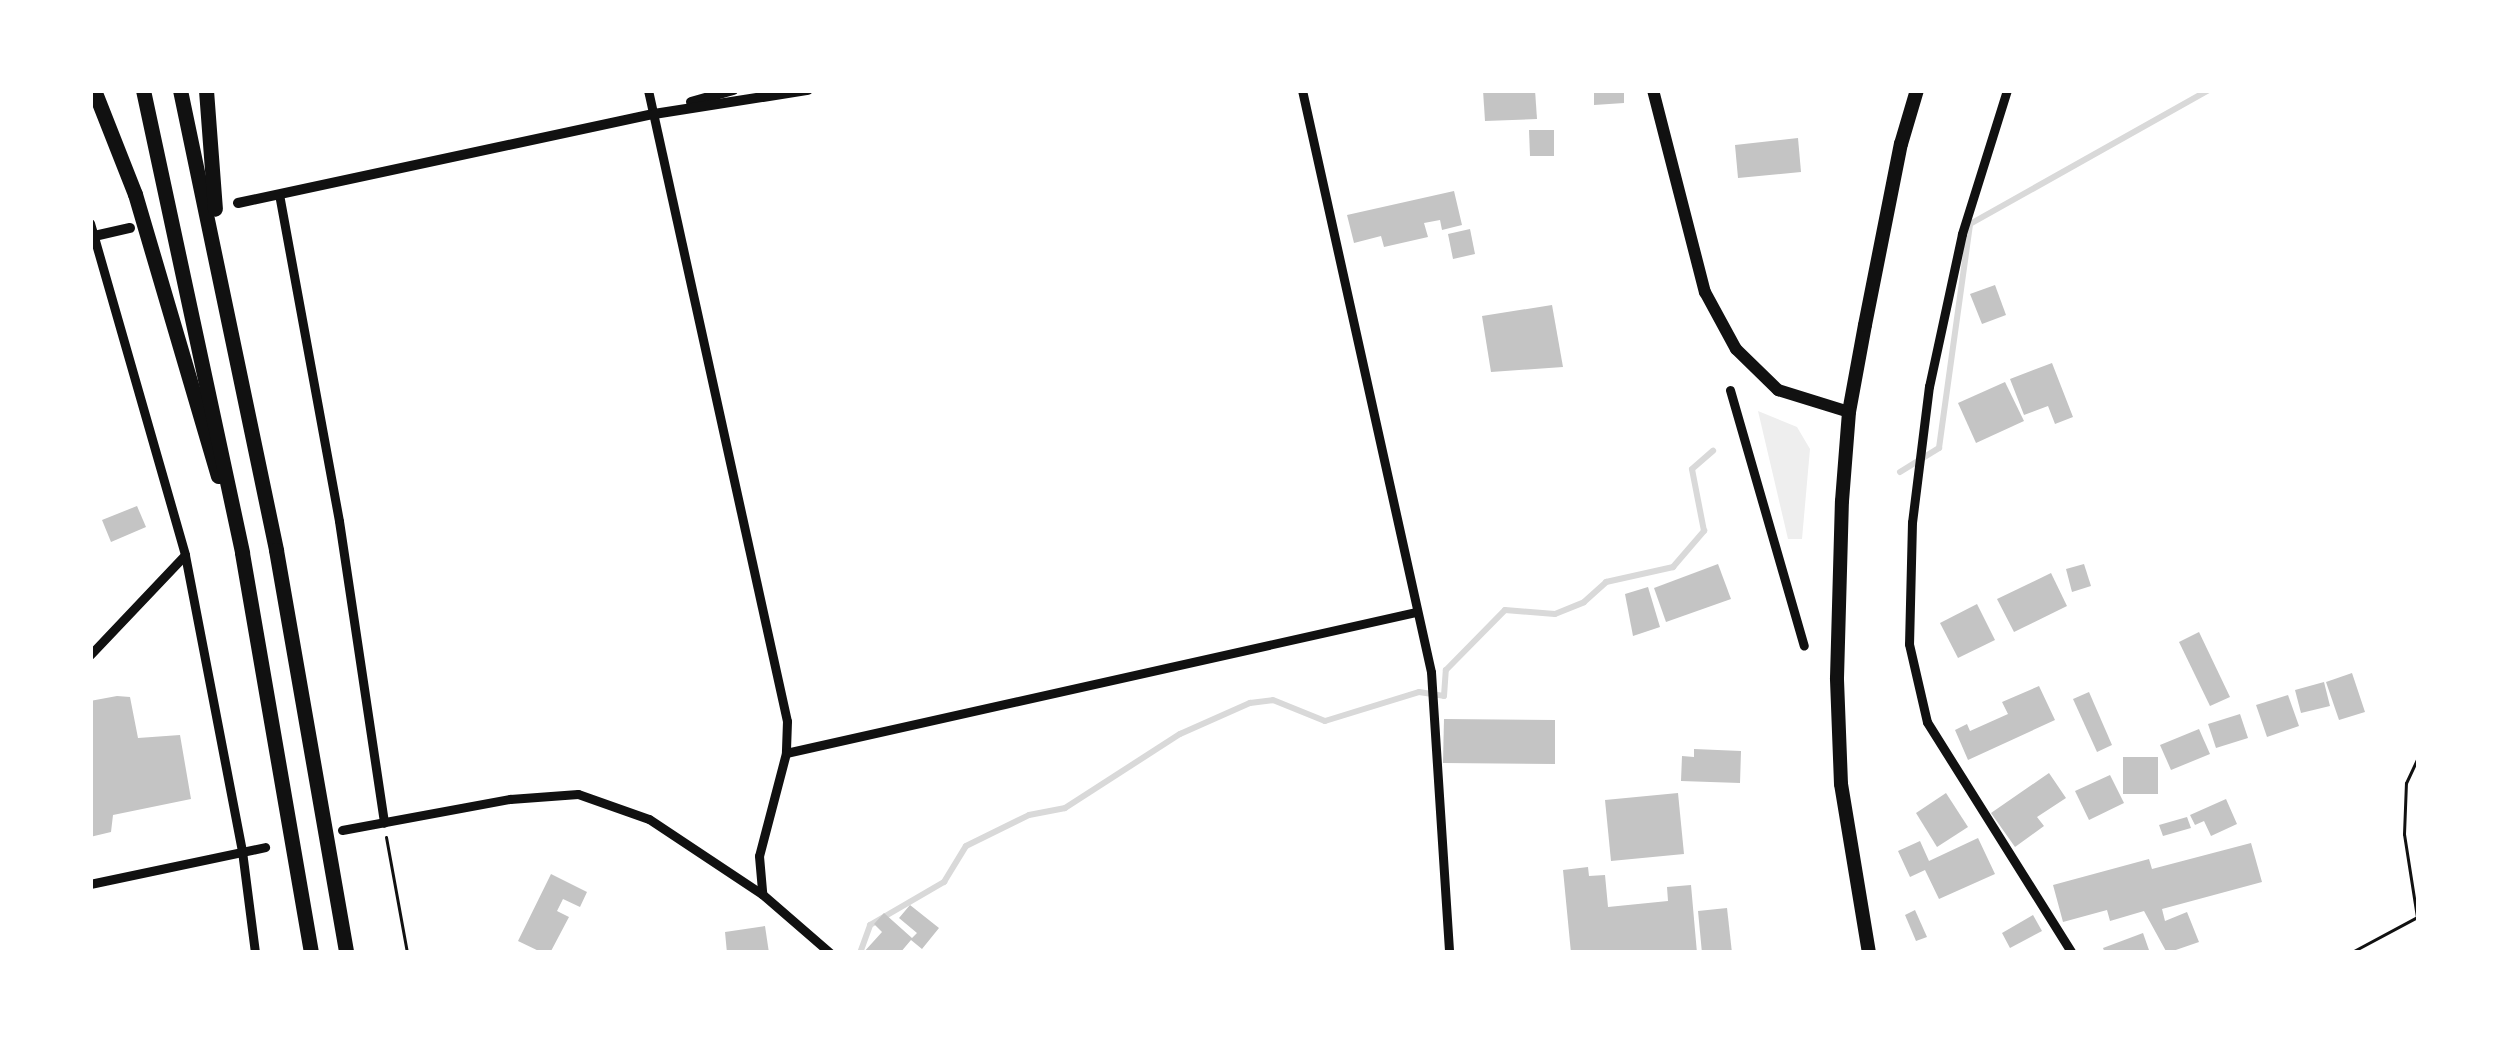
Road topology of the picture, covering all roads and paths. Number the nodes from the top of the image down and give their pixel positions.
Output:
1 (94, 90) edge
2 (143, 90) edge
3 (180, 90) edge
4 (206, 90) edge
5 (649, 90) edge
6 (733, 90) edge
7 (808, 90) edge
8 (1302, 90) edge
9 (1653, 90) edge
10 (1917, 90) edge
11 (2007, 90) edge
12 (653, 114) junction
13 (279, 194) junction
14 (238, 203) dead end
15 (130, 228) dead end
16 (91, 232) edge
17 (220, 266) junction
18 (1730, 390) dead end
19 (1850, 412) junction
20 (242, 553) junction
21 (185, 555) junction
22 (1416, 612) junction
23 (1804, 646) dead end
24 (90, 656) edge
25 (786, 753) junction
26 (2419, 755) edge
27 (384, 823) junction
28 (342, 830) dead end
29 (266, 847) dead end
30 (242, 851) junction
31 (90, 884) edge
32 (762, 894) junction
33 (255, 953) edge
34 (311, 953) edge
35 (346, 953) edge
36 (407, 953) edge
37 (830, 953) edge
38 (1448, 953) edge
39 (1869, 953) edge
40 (2072, 953) edge
41 (2350, 953) edge

1 - 20 highway
2 - 20 highway
3 - 17 highway
4 - 17 highway
5 - 12 street
6 - 12 street
7 - 12 street
8 - 22 street
9 - 19 main road
10 - 19 highway
11 - 40 street
12 - 13 street
12 - 25 street
13 - 14 street
13 - 27 street
15 - 16 street
16 - 21 street
17 - 35 highway
18 - 23 street
19 - 39 highway
20 - 34 highway
21 - 24 street
21 - 30 street
22 - 25 street
22 - 38 street
25 - 32 street
26 - 41 path
27 - 28 street
27 - 32 street
27 - 36 path
29 - 30 street
30 - 31 street
30 - 33 street
32 - 37 street

